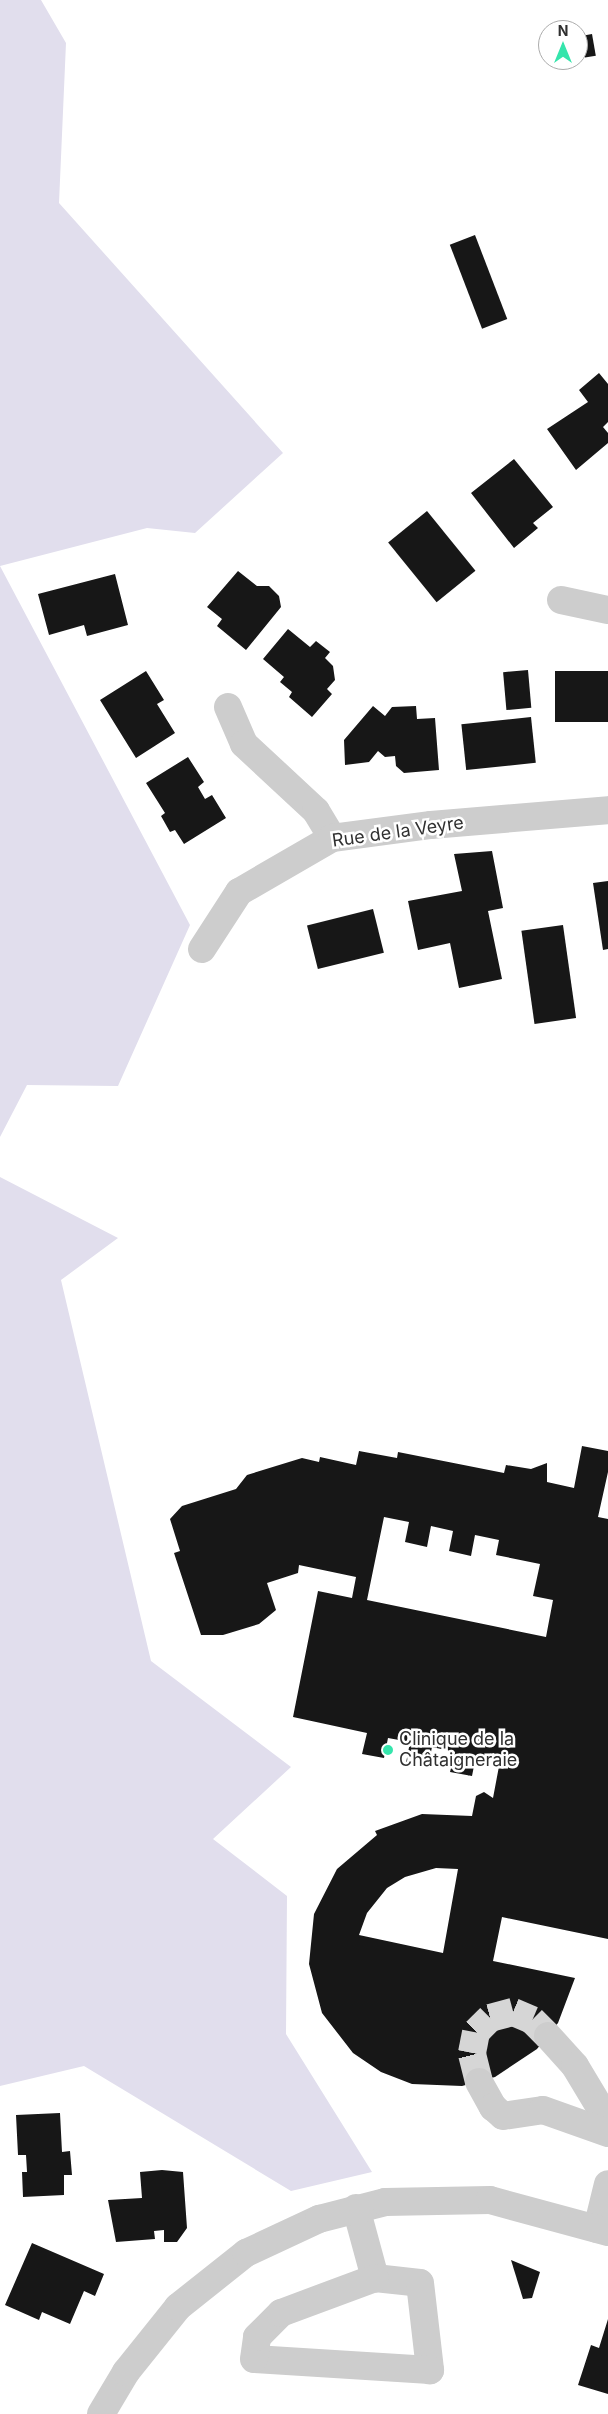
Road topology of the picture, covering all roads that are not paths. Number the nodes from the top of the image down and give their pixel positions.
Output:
1 (561, 600) dead end
2 (608, 610) edge
3 (228, 708) dead end
4 (608, 810) edge
5 (332, 838) junction
6 (202, 949) dead end
7 (548, 2036) tunnel mouth
8 (479, 2082) tunnel mouth
9 (608, 2121) edge
10 (608, 2133) edge
11 (608, 2184) edge
12 (356, 2208) junction
13 (602, 2231) edge
14 (375, 2278) junction
15 (101, 2414) edge

1 - 2 street
3 - 5 street
4 - 5 street, Rue de la Veyre
5 - 6 street, Rue de la Veyre
7 - 9 street
8 - 10 street
11 - 13 street
12 - 13 street
12 - 14 street
12 - 15 street
14 - 14 street

